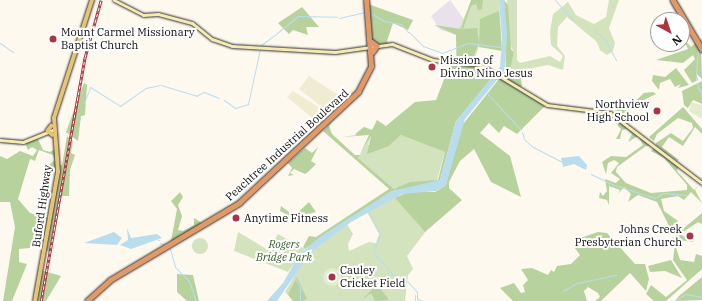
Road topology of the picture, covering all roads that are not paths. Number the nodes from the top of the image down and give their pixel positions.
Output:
1 (92, 0) edge
2 (114, 0) edge
3 (367, 0) edge
4 (674, 0) edge
5 (372, 46) junction
6 (702, 47) edge
7 (589, 109) junction
8 (598, 111) dead end
9 (334, 116) junction
10 (53, 125) junction
11 (48, 131) junction
12 (53, 132) junction
13 (0, 140) edge
14 (702, 183) edge
15 (36, 301) edge
16 (87, 301) edge
17 (90, 301) edge

1 - 10 main road, Buford Highway
2 - 5 main road
3 - 5 highway, Peachtree Industrial Boulevard
4 - 6 highway
5 - 7 main road
5 - 9 highway, Peachtree Industrial Boulevard
7 - 8 main road
7 - 14 main road
9 - 16 highway, Peachtree Industrial Boulevard
9 - 17 highway, Peachtree Industrial Boulevard
10 - 11 main road
10 - 12 main road, Buford Highway
11 - 12 main road
11 - 13 main road
12 - 15 main road, Buford Highway

